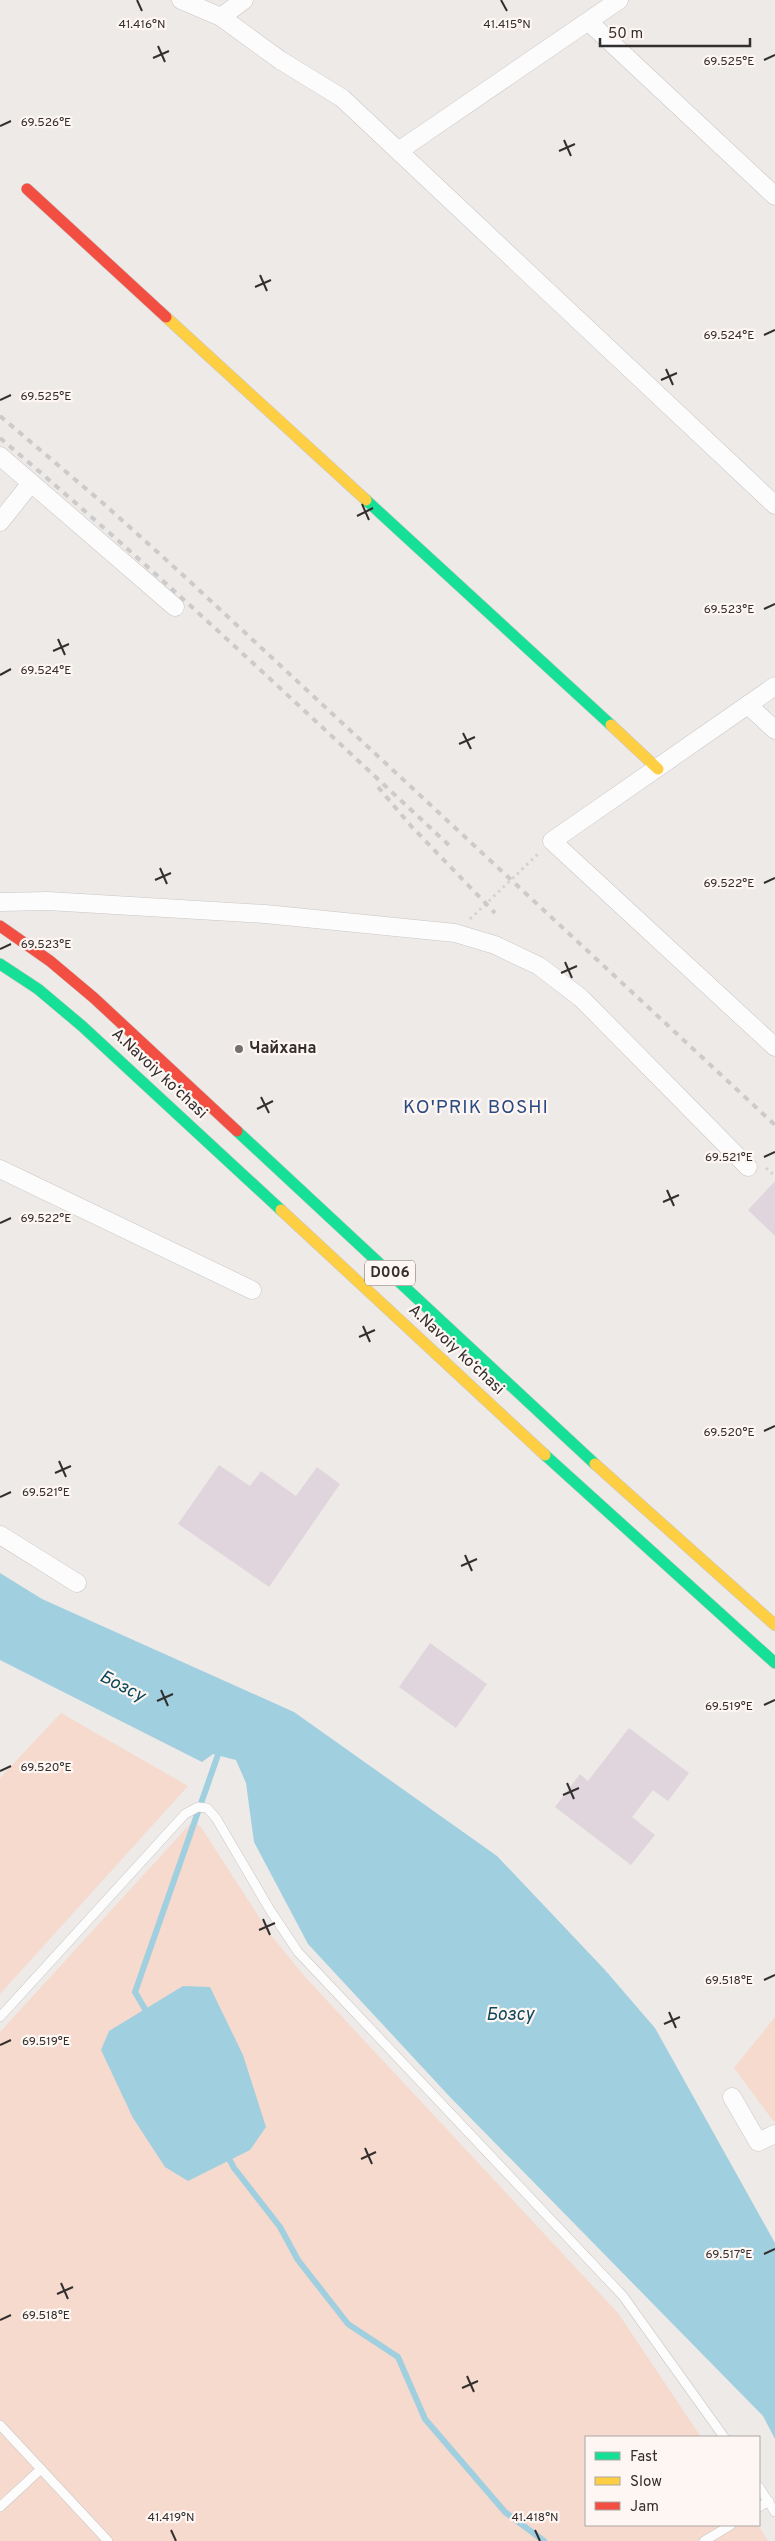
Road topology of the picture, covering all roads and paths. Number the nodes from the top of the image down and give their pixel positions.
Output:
1 (181, 0) edge
2 (244, 0) edge
3 (619, 0) edge
4 (221, 17) junction
5 (589, 22) junction
6 (400, 150) junction
7 (27, 189) dead end
8 (775, 196) edge
9 (0, 456) edge
10 (31, 483) junction
11 (775, 505) edge
12 (0, 522) edge
13 (175, 607) dead end
14 (775, 686) edge
15 (748, 705) junction
16 (775, 730) edge
17 (658, 769) junction
18 (552, 841) junction
19 (0, 902) edge
20 (0, 913) edge
21 (0, 926) edge
22 (455, 933) junction
23 (3, 960) edge
24 (50, 961) junction
25 (775, 1047) edge
26 (748, 1167) dead end
27 (0, 1169) edge
28 (252, 1290) dead end
29 (0, 1535) edge
30 (77, 1583) dead end
31 (775, 1625) edge
32 (774, 1662) edge
33 (0, 2016) edge
34 (732, 2097) dead end
35 (775, 2134) edge
36 (0, 2425) edge
37 (723, 2436) edge
38 (41, 2469) junction
39 (760, 2488) edge
40 (769, 2501) junction
41 (760, 2506) edge
42 (0, 2507) edge
43 (775, 2512) edge
44 (728, 2526) edge
45 (108, 2541) edge
46 (704, 2541) edge

1 - 4 street
2 - 4 street
3 - 5 street
4 - 6 street
5 - 6 street
5 - 8 street
6 - 11 street
7 - 17 main road
9 - 10 street
10 - 12 street
10 - 13 street
14 - 15 street
15 - 16 street
15 - 17 street
17 - 18 street
18 - 22 path
18 - 25 street
19 - 22 street
20 - 24 main road
21 - 24 main road, D006
22 - 26 street
23 - 32 main road, A.Navoiy ko‘chasi / D006
24 - 31 main road, D006
27 - 28 street
29 - 30 street
33 - 37 lane
34 - 35 street
36 - 38 lane
38 - 42 lane
38 - 45 lane
39 - 40 lane
40 - 41 lane
40 - 43 lane
44 - 46 lane

